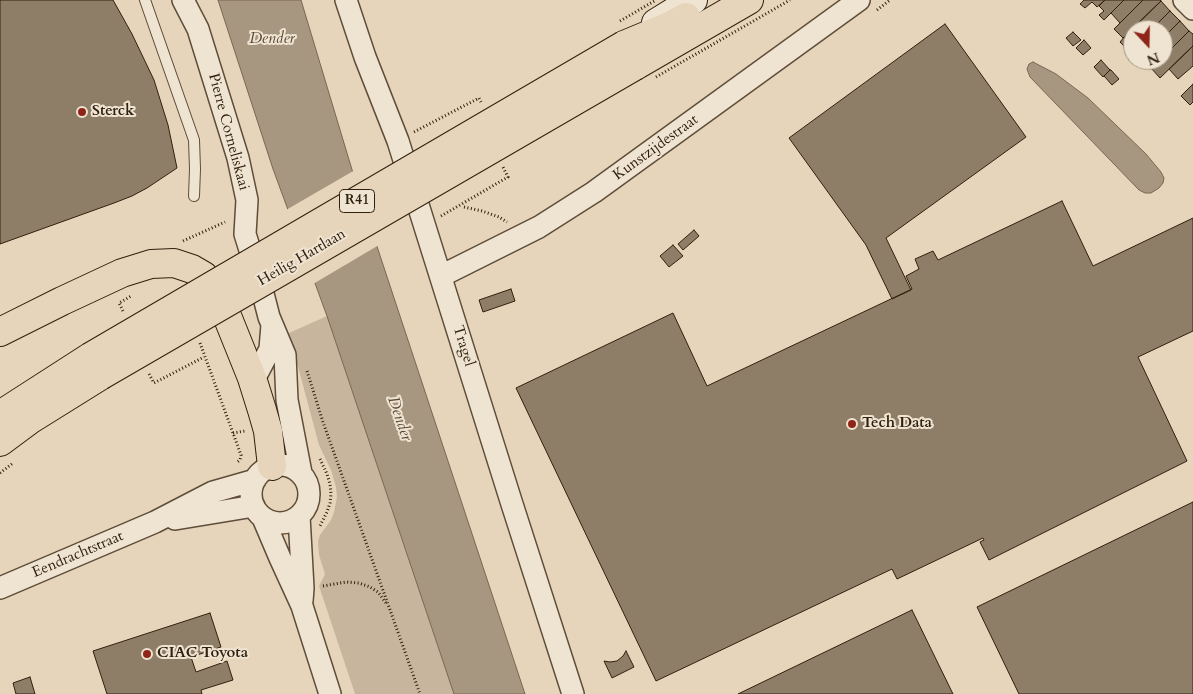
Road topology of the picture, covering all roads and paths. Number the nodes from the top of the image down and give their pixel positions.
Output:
1 (145, 0) edge
2 (183, 0) edge
3 (346, 0) edge
4 (693, 0) edge
5 (716, 0) edge
6 (749, 0) edge
7 (859, 0) edge
8 (1184, 0) edge
9 (1193, 9) edge
10 (629, 56) junction
11 (482, 102) dead end
12 (398, 141) junction
13 (503, 166) dead end
14 (194, 196) dead end
15 (464, 207) dead end
16 (509, 224) dead end
17 (425, 225) junction
18 (441, 276) junction
19 (123, 301) dead end
20 (123, 311) dead end
21 (272, 325) junction
22 (0, 332) edge
23 (95, 366) junction
24 (305, 366) dead end
25 (149, 373) dead end
26 (252, 378) junction
27 (0, 415) edge
28 (233, 433) dead end
29 (0, 442) edge
30 (318, 454) dead end
31 (263, 473) junction
32 (301, 473) junction
33 (258, 512) junction
34 (299, 516) junction
35 (155, 522) junction
36 (318, 530) dead end
37 (319, 586) dead end
38 (0, 588) edge
39 (388, 605) junction
40 (302, 606) junction
41 (330, 694) edge
42 (420, 694) edge
43 (573, 694) edge

1 - 14 lane
2 - 21 street, Pierre Corneliskaai
3 - 12 street, Tragel
4 - 10 main road
5 - 10 main road, R41
6 - 10 main road, R41
7 - 18 street, Kunstzijdestraat
8 - 9 street
10 - 23 main road, Heilig Hartlaan / R41, bridge
11 - 12 path
12 - 17 street, Tragel
13 - 17 path
15 - 16 path
17 - 18 street, Tragel
18 - 43 street, Tragel
19 - 20 path
21 - 26 street, Pierre Corneliskaai
21 - 32 street, Pierre Corneliskaai
22 - 26 main road
23 - 27 main road, Heilig Hartlaan / R41
23 - 29 main road, Heilig Hartlaan / R41
24 - 39 path
25 - 28 path
26 - 31 main road
30 - 36 path
31 - 32 street
31 - 33 street
31 - 35 street, Eendrachtstraat
32 - 34 street
33 - 34 street
33 - 35 street, Eendrachtstraat
33 - 40 street
34 - 40 street
35 - 38 street, Eendrachtstraat
37 - 39 path
39 - 42 path
40 - 41 street

